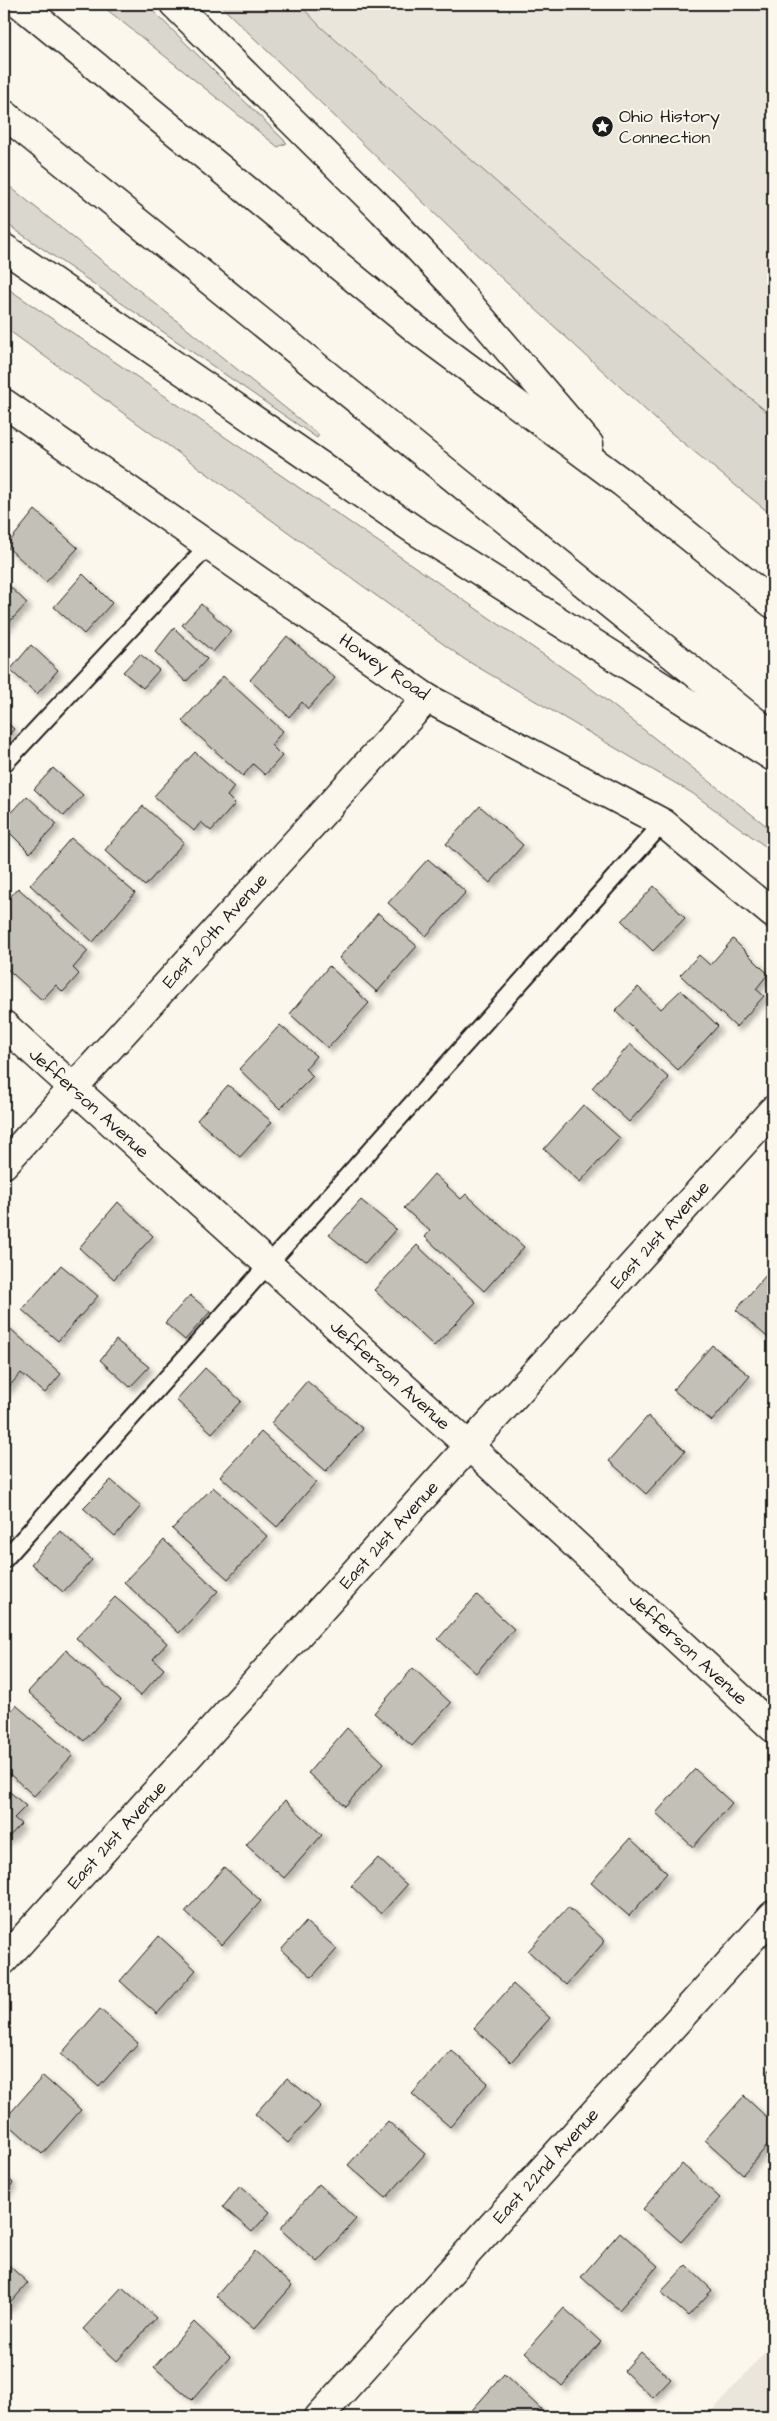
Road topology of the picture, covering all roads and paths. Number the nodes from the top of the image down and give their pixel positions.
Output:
1 (20, 4) edge
2 (174, 4) edge
3 (4, 114) edge
4 (4, 248) edge
5 (4, 403) edge
6 (623, 483) junction
7 (208, 546) junction
8 (773, 604) edge
9 (427, 698) junction
10 (773, 736) edge
11 (773, 757) edge
12 (4, 764) edge
13 (663, 823) junction
14 (773, 914) edge
15 (4, 1025) edge
16 (72, 1088) junction
17 (773, 1110) edge
18 (4, 1164) edge
19 (269, 1266) junction
20 (470, 1446) junction
21 (4, 1560) edge
22 (773, 1728) edge
23 (773, 1915) edge
24 (4, 1960) edge
25 (319, 2417) edge

1 - 6 main road
2 - 6 main road
3 - 10 main road
4 - 11 main road
5 - 7 main road, Howey Road
6 - 8 main road
7 - 9 main road, Howey Road
7 - 12 lane
9 - 13 main road, Howey Road
9 - 16 main road, East 20th Avenue
13 - 14 main road, Howey Road
13 - 19 lane
15 - 16 main road, Jefferson Avenue
16 - 18 main road, East 20th Avenue
16 - 19 main road, Jefferson Avenue
17 - 20 main road, East 21st Avenue
19 - 20 main road, Jefferson Avenue
19 - 21 lane
20 - 22 main road, Jefferson Avenue
20 - 24 main road, East 21st Avenue
23 - 25 main road, East 22nd Avenue

